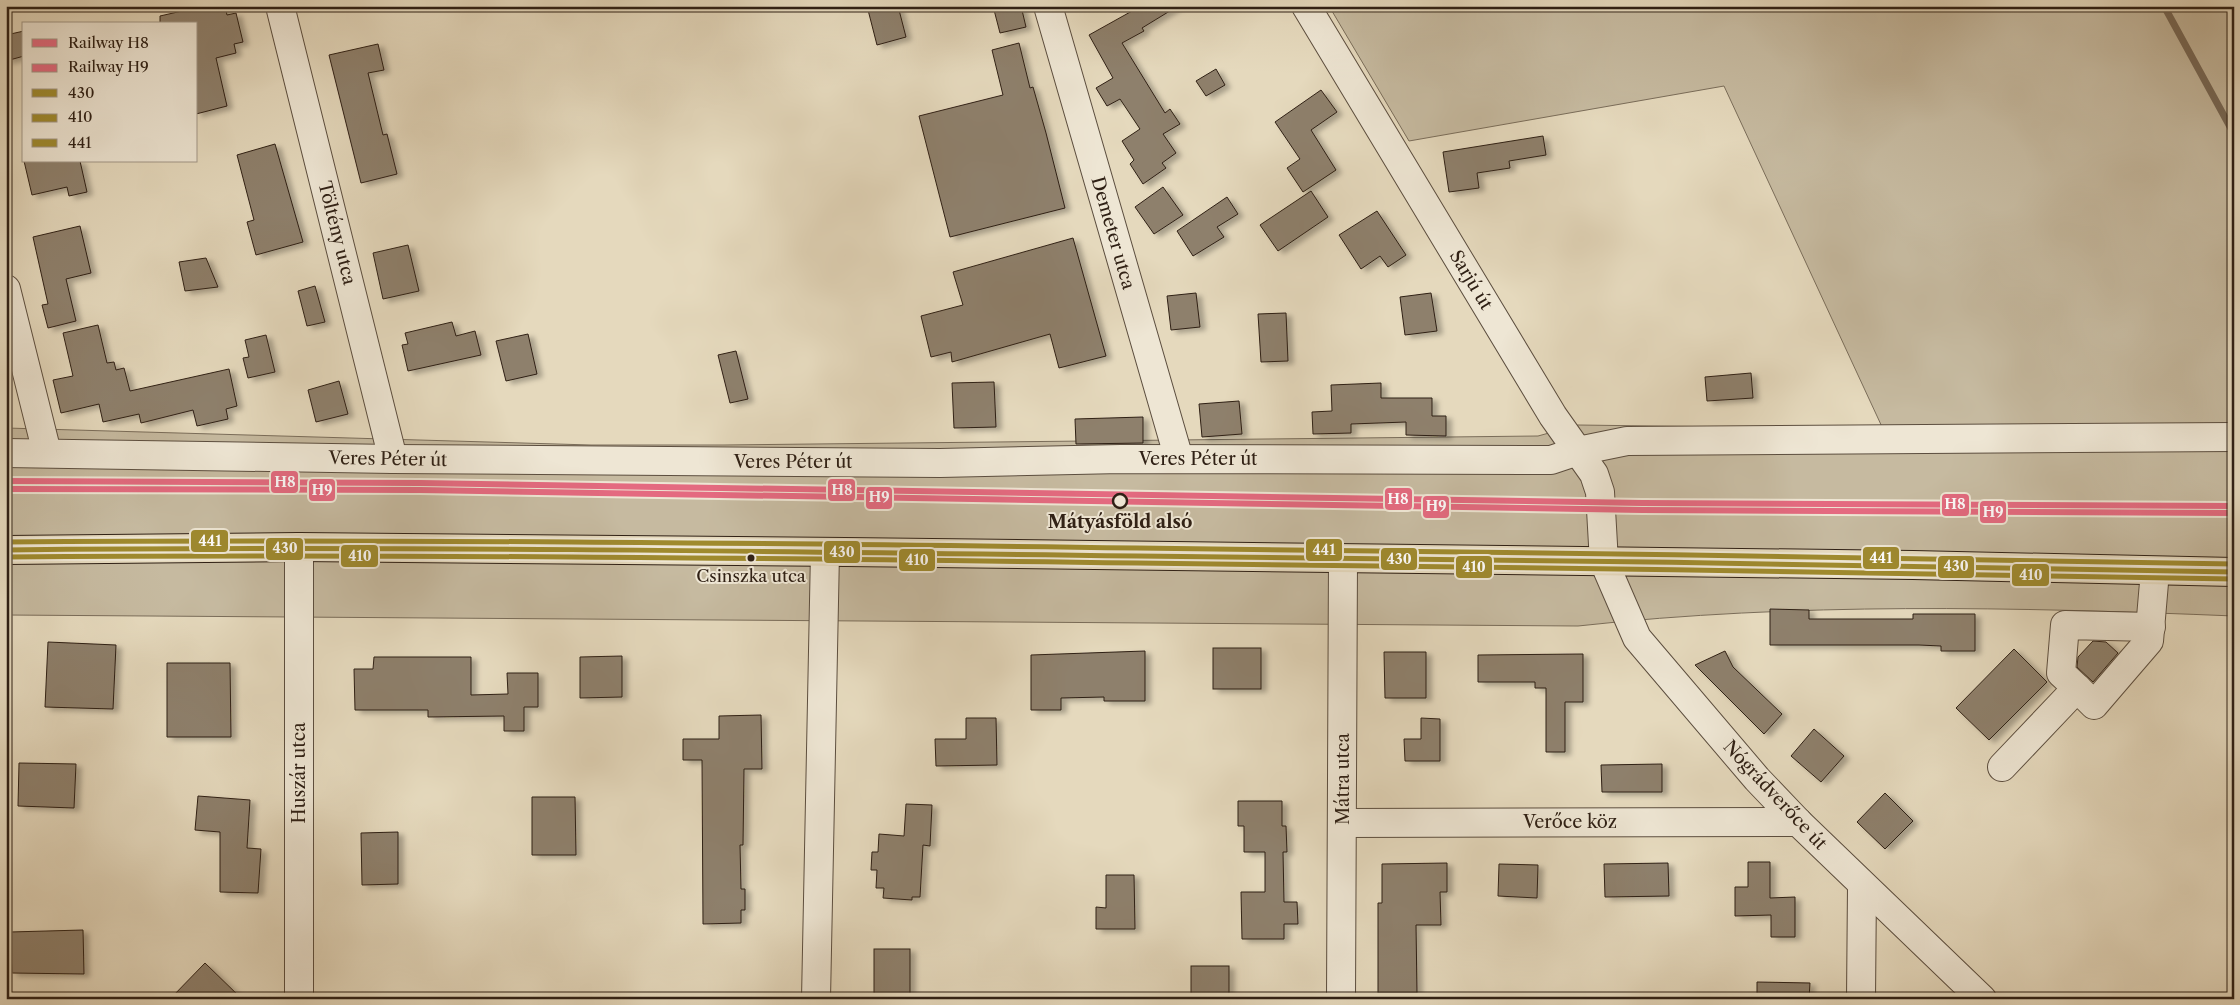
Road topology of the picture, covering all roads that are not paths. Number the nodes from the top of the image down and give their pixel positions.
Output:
1 (280, 6) edge
2 (1048, 6) edge
3 (1306, 6) edge
4 (6, 289) edge
5 (2234, 437) edge
6 (1578, 451) junction
7 (6, 453) edge
8 (47, 454) junction
9 (393, 459) junction
10 (1179, 459) junction
11 (299, 547) junction
12 (6, 550) edge
13 (825, 552) junction
14 (1343, 559) junction
15 (1604, 562) junction
16 (2155, 571) junction
17 (2234, 572) edge
18 (2151, 627) junction
19 (2077, 688) junction
20 (2002, 767) dead end
21 (1798, 822) junction
22 (1343, 823) junction
23 (1862, 886) junction
24 (299, 999) edge
25 (816, 999) edge
26 (1341, 999) edge
27 (1861, 999) edge
28 (1982, 999) edge

1 - 9 street, Töltény utca
2 - 10 street, Demeter utca
3 - 6 street, Sarjú út
4 - 8 street
5 - 6 street, Veres Péter út
6 - 10 street, Veres Péter út
6 - 15 street, Sarjú út
7 - 8 street, Veres Péter út
8 - 9 street, Veres Péter út
9 - 10 street, Veres Péter út
11 - 12 main road
11 - 13 main road
11 - 24 street, Huszár utca
13 - 14 main road
13 - 25 street
14 - 15 main road
14 - 22 street, Mátra utca
15 - 16 main road
15 - 21 street, Nógrádverőce út
16 - 17 main road
16 - 18 street
18 - 19 street
18 - 19 street
19 - 20 street
21 - 22 street, Verőce köz
21 - 23 street, Nógrádverőce út
22 - 26 street, Mátra utca
23 - 27 street
23 - 28 street, Nógrádverőce út

